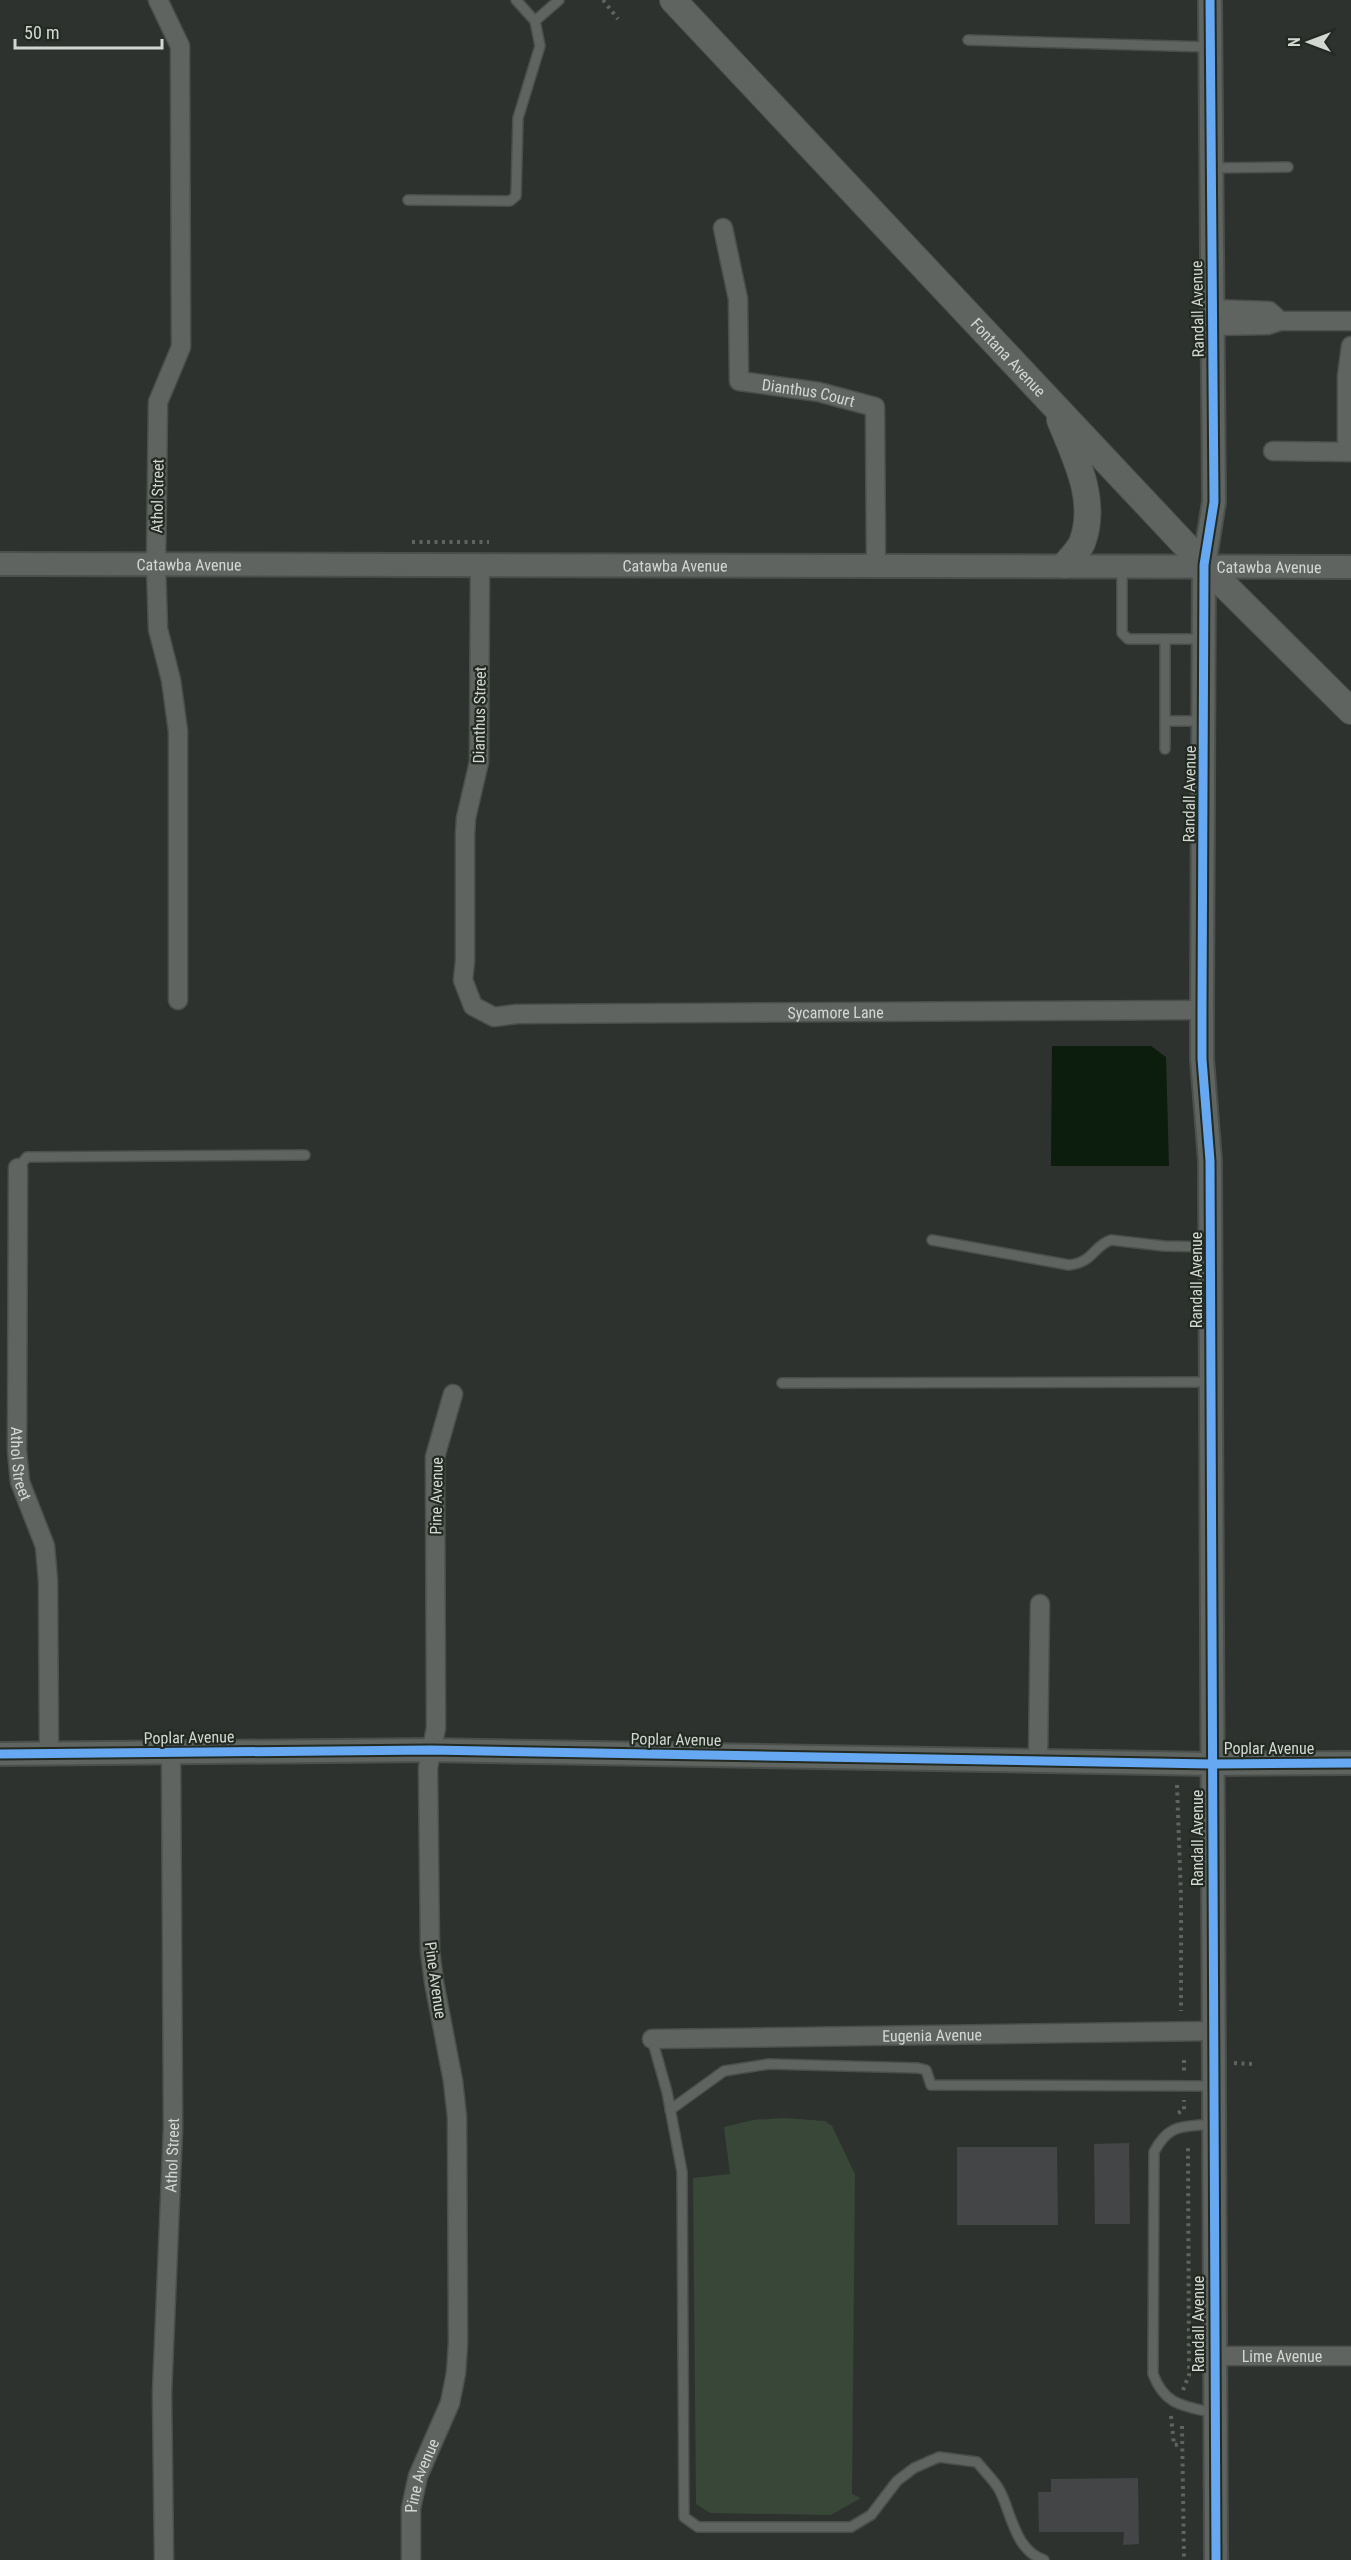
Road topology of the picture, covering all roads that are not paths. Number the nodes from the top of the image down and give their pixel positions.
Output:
1 (158, 0) edge
2 (516, 0) edge
3 (559, 0) edge
4 (673, 0) edge
5 (1210, 0) edge
6 (536, 21) junction
7 (968, 40) dead end
8 (1210, 47) junction
9 (1288, 167) dead end
10 (1211, 168) junction
11 (408, 200) dead end
12 (723, 228) dead end
13 (1212, 317) junction
14 (1351, 321) edge
15 (1351, 346) edge
16 (1054, 406) junction
17 (1273, 451) dead end
18 (1349, 452) edge
19 (0, 564) edge
20 (480, 565) junction
21 (1122, 565) junction
22 (156, 566) junction
23 (876, 566) junction
24 (1065, 566) junction
25 (1204, 566) junction
26 (1351, 567) edge
27 (1165, 639) junction
28 (1204, 639) junction
29 (1351, 711) edge
30 (1165, 721) junction
31 (1204, 721) junction
32 (1165, 749) dead end
33 (178, 1000) dead end
34 (472, 1006) joint
35 (1202, 1010) junction
36 (305, 1155) dead end
37 (18, 1168) joint
38 (932, 1240) dead end
39 (1211, 1247) junction
40 (1212, 1382) junction
41 (782, 1383) dead end
42 (453, 1394) dead end
43 (1040, 1604) dead end
44 (431, 1750) junction
45 (171, 1752) junction
46 (0, 1754) edge
47 (49, 1754) junction
48 (1038, 1761) junction
49 (1351, 1763) edge
50 (1211, 1764) junction
51 (1212, 2031) junction
52 (652, 2039) joint
53 (1212, 2086) junction
54 (670, 2110) junction
55 (1212, 2124) junction
56 (1213, 2356) junction
57 (1351, 2356) edge
58 (1214, 2413) junction
59 (164, 2560) edge
60 (411, 2560) edge
61 (1044, 2560) edge
62 (1216, 2560) edge

1 - 22 street, Athol Street
2 - 6 lane
3 - 6 lane
4 - 16 main road, Fontana Avenue
5 - 8 street, Randall Avenue
6 - 11 lane
7 - 8 lane
8 - 10 street, Randall Avenue
9 - 10 lane
10 - 13 street, Randall Avenue
12 - 23 street, Dianthus Court
13 - 14 street
13 - 25 street, Randall Avenue
15 - 18 street
16 - 24 main road
16 - 25 main road, Fontana Avenue
17 - 18 street
19 - 22 street, Catawba Avenue
20 - 22 street, Catawba Avenue
20 - 23 street, Catawba Avenue
20 - 34 street, Dianthus Street
21 - 24 street, Catawba Avenue
21 - 25 street, Catawba Avenue
21 - 27 lane
22 - 33 street, Athol Street
23 - 24 street, Catawba Avenue
25 - 26 street, Catawba Avenue
25 - 28 street, Randall Avenue
25 - 29 main road, Fontana Avenue
27 - 28 lane
27 - 30 lane
28 - 31 street, Randall Avenue
30 - 31 lane
30 - 32 lane
31 - 35 street, Randall Avenue
34 - 35 street, Sycamore Lane
35 - 39 street, Randall Avenue
36 - 37 lane
37 - 47 street, Athol Street
38 - 39 lane
39 - 40 street, Randall Avenue
40 - 41 lane
40 - 50 street, Randall Avenue
42 - 44 street, Pine Avenue
43 - 48 street
44 - 45 street, Poplar Avenue
44 - 48 street, Poplar Avenue
44 - 60 street, Pine Avenue
45 - 47 street, Poplar Avenue
45 - 59 street, Athol Street
46 - 47 street, Poplar Avenue
48 - 50 street, Poplar Avenue
49 - 50 street, Poplar Avenue
50 - 51 street, Randall Avenue
51 - 52 street, Eugenia Avenue
51 - 53 street, Randall Avenue
52 - 54 lane
53 - 54 lane
53 - 55 street, Randall Avenue
54 - 61 lane
55 - 56 street, Randall Avenue
55 - 58 lane
56 - 57 street, Lime Avenue
56 - 58 street, Randall Avenue
58 - 62 street, Randall Avenue

